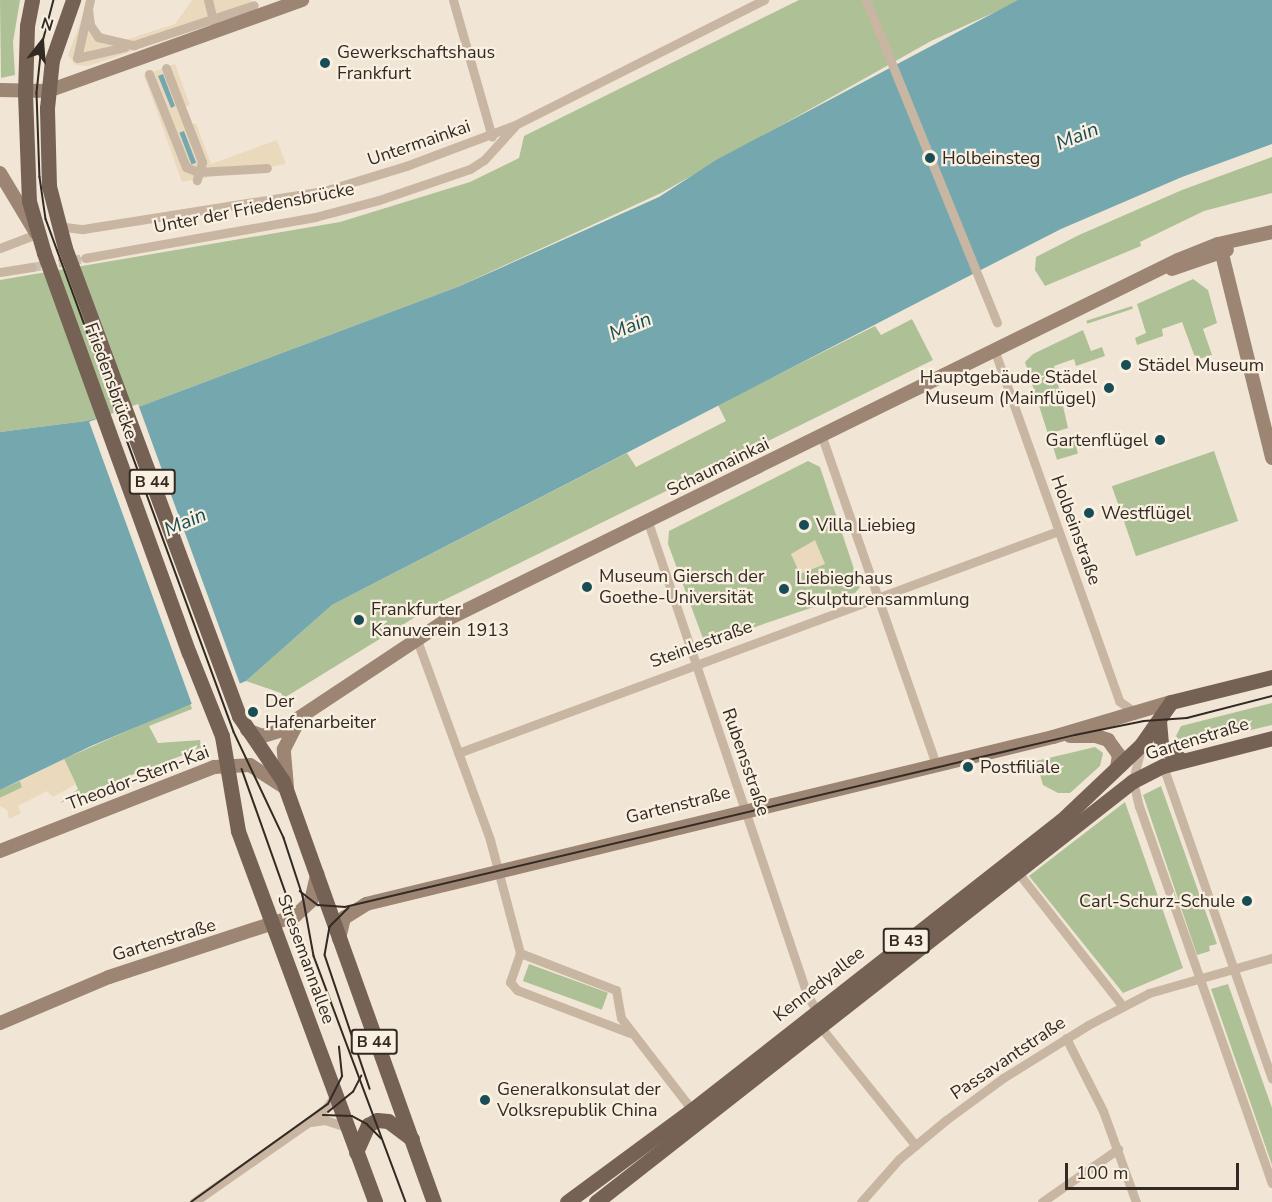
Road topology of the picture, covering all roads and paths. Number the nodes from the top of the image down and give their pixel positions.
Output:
1 (32, 0) edge
2 (73, 0) edge
3 (208, 0) edge
4 (302, 0) edge
5 (453, 0) edge
6 (764, 0) edge
7 (866, 0) edge
8 (89, 4) edge
9 (254, 5) dead end
10 (214, 21) junction
11 (134, 45) junction
12 (166, 68) dead end
13 (150, 74) dead end
14 (0, 90) edge
15 (48, 91) junction
16 (25, 93) junction
17 (186, 116) junction
18 (168, 123) junction
19 (515, 125) junction
20 (491, 134) junction
21 (495, 148) junction
22 (202, 162) junction
23 (267, 168) dead end
24 (213, 170) junction
25 (0, 173) edge
26 (198, 176) junction
27 (57, 226) junction
28 (1272, 232) edge
29 (36, 234) junction
30 (1235, 242) junction
31 (0, 248) edge
32 (1222, 254) junction
33 (85, 258) tunnel mouth
34 (32, 267) tunnel mouth
35 (1164, 270) junction
36 (0, 272) edge
37 (997, 322) dead end
38 (995, 352) junction
39 (822, 437) junction
40 (1272, 456) edge
41 (648, 522) junction
42 (1058, 531) junction
43 (879, 596) junction
44 (417, 640) junction
45 (694, 663) junction
46 (1272, 676) edge
47 (1135, 712) junction
48 (1164, 713) junction
49 (301, 720) junction
50 (242, 722) junction
51 (218, 725) joint
52 (1053, 737) junction
53 (1272, 738) edge
54 (285, 744) joint
55 (1141, 745) junction
56 (458, 753) junction
57 (1182, 760) junction
58 (936, 764) junction
59 (227, 765) junction
60 (1163, 766) junction
61 (1117, 767) junction
62 (1133, 781) junction
63 (287, 791) junction
64 (1107, 799) joint
65 (744, 809) junction
66 (0, 851) edge
67 (498, 869) junction
68 (1016, 870) junction
69 (317, 874) junction
70 (272, 925) junction
71 (340, 943) junction
72 (520, 953) junction
73 (1272, 958) edge
74 (1234, 967) junction
75 (1198, 977) junction
76 (1122, 1005) junction
77 (818, 1018) junction
78 (0, 1023) edge
79 (633, 1033) junction
80 (1066, 1038) junction
81 (1272, 1079) edge
82 (336, 1094) junction
83 (692, 1110) junction
84 (306, 1124) junction
85 (347, 1127) junction
86 (412, 1139) junction
87 (915, 1145) junction
88 (1118, 1149) junction
89 (356, 1152) junction
90 (1272, 1183) edge
91 (194, 1202) edge
92 (375, 1202) edge
93 (434, 1202) edge
94 (567, 1202) edge
95 (596, 1202) edge
96 (861, 1202) edge
97 (1042, 1202) edge
98 (1136, 1202) edge

1 - 16 main road, B 44
2 - 15 main road, B 44
3 - 10 street
4 - 15 street
5 - 20 street
6 - 19 street, Untermainkai
7 - 37 street
8 - 11 street
8 - 11 street
9 - 10 street
10 - 11 street
12 - 17 street
13 - 18 street
14 - 16 street
15 - 16 street
15 - 27 main road, B 44
16 - 29 main road, B 44
17 - 18 street
17 - 22 street
18 - 26 street
19 - 20 street, Untermainkai
19 - 21 street, Unter der Friedensbrücke
20 - 21 street
20 - 27 street, Untermainkai
21 - 33 street, Unter der Friedensbrücke
22 - 24 street
22 - 26 street
23 - 24 street
24 - 26 street
25 - 29 street
27 - 50 main road, Friedensbrücke / B 44, bridge
28 - 30 street, Schaumainkai
29 - 31 street
29 - 51 main road, Friedensbrücke / B 44, bridge
30 - 32 street
30 - 35 street, Schaumainkai
32 - 35 street, Schaumainkai
32 - 40 street
34 - 36 street
35 - 38 street, Schaumainkai
38 - 39 street, Schaumainkai
38 - 42 street, Holbeinstraße
39 - 41 street, Schaumainkai
39 - 43 street
41 - 44 street, Schaumainkai
41 - 45 street, Rubensstraße
42 - 43 street, Steinlestraße
42 - 47 street, Holbeinstraße
43 - 45 street, Steinlestraße
43 - 58 street
44 - 49 street, Schaumainkai
44 - 56 street
45 - 56 street, Steinlestraße
45 - 65 street, Rubensstraße
46 - 48 main road, Gartenstraße
47 - 48 street, Gartenstraße
47 - 52 street, Gartenstraße
48 - 55 main road, Gartenstraße / B 43
48 - 57 main road
49 - 50 street, Schaumainkai
49 - 54 street, Schaumainkai
50 - 63 main road, Stresemannallee / B 44
51 - 59 main road, Stresemannallee / B 44
52 - 58 street, Gartenstraße
52 - 61 street, Gartenstraße
53 - 57 main road, Gartenstraße / B 43
54 - 63 street, Stresemannallee
55 - 61 main road, Gartenstraße / B 43
55 - 62 street, Gartenstraße
56 - 67 street
57 - 60 main road, Gartenstraße / B 43
58 - 65 street, Gartenstraße
59 - 63 street, Theodor-Stern-Kai
59 - 66 street, Theodor-Stern-Kai
59 - 70 main road, Stresemannallee / B 44
60 - 62 main road, Gartenstraße / B 43
60 - 74 street
61 - 77 main road, Kennedyallee / B 43
62 - 64 main road, Gartenstraße / B 43
62 - 75 street
63 - 69 main road, Stresemannallee / B 44
64 - 68 main road, Kennedyallee / B 43
65 - 67 street, Gartenstraße
65 - 77 street, Rubensstraße
67 - 71 street, Gartenstraße
67 - 72 street
68 - 76 street
68 - 77 main road, Kennedyallee / B 43
69 - 70 street, Gartenstraße
69 - 71 main road, Stresemannallee / B 44
70 - 78 street, Gartenstraße
70 - 82 main road, Stresemannallee / B 44
71 - 86 main road, Stresemannallee / B 44
72 - 79 street
72 - 79 street
73 - 74 street
74 - 75 street
74 - 81 street
75 - 76 street, Passavantstraße
75 - 90 street
76 - 80 street, Passavantstraße
77 - 83 main road, Kennedyallee / B 43
77 - 87 street, Rubensstraße
77 - 95 main road, Kennedyallee / B 43
79 - 83 street
80 - 87 street, Passavantstraße
80 - 88 street
82 - 84 street
82 - 85 main road, Stresemannallee / B 44
83 - 94 main road, Kennedyallee / B 43
84 - 85 street
84 - 91 street
85 - 89 main road, Stresemannallee / B 44
86 - 89 main road
86 - 93 main road, Stresemannallee / B 44
87 - 96 street, Passavantstraße
88 - 97 street
88 - 98 street
89 - 92 main road, Stresemannallee / B 44

